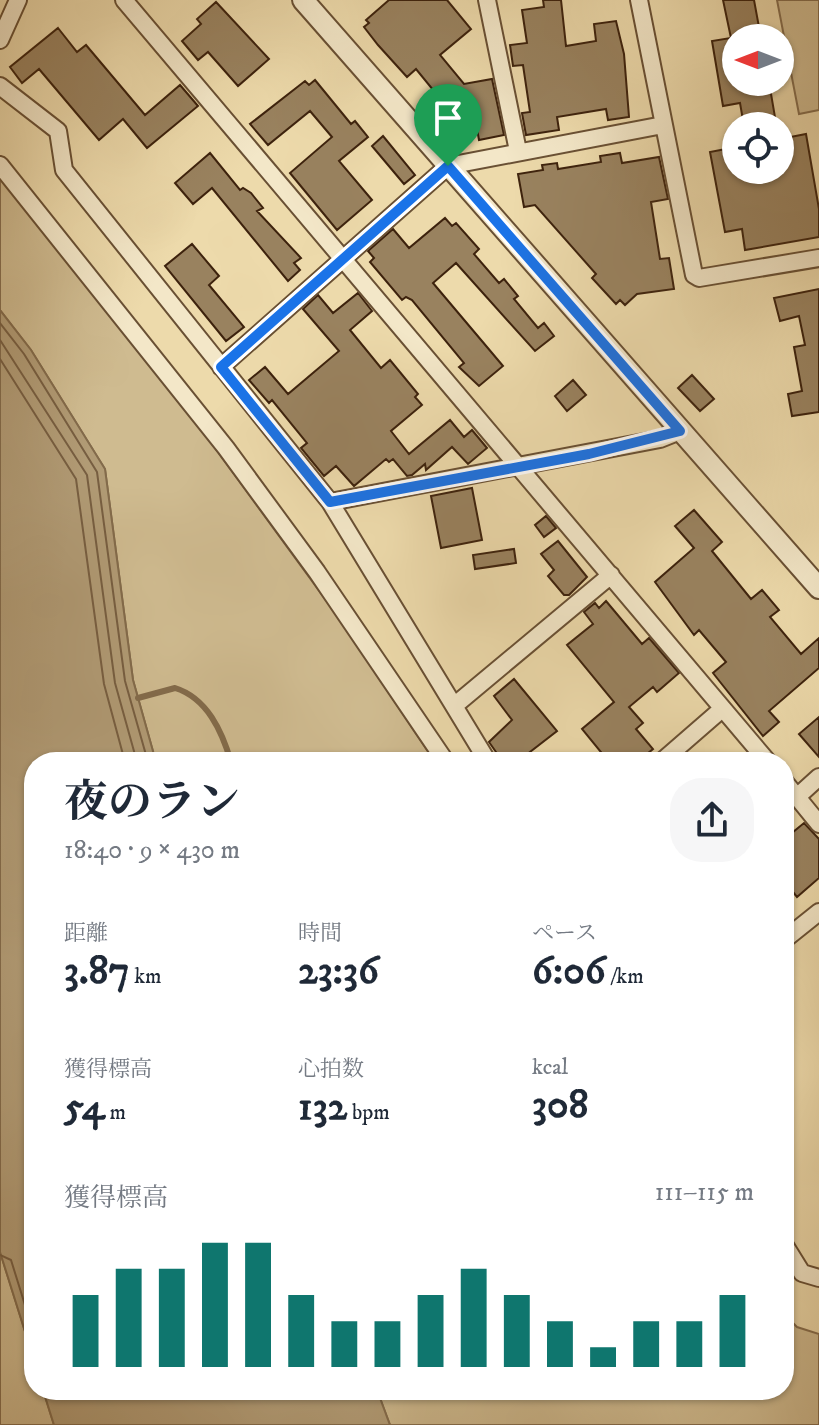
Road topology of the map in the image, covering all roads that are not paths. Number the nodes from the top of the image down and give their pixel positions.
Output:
1 (18, 0) edge
2 (124, 0) edge
3 (303, 0) edge
4 (487, 0) edge
5 (639, 0) edge
6 (0, 40) edge
7 (0, 86) edge
8 (663, 125) junction
9 (518, 151) junction
10 (0, 165) edge
11 (448, 166) junction
12 (344, 258) junction
13 (819, 258) edge
14 (221, 367) junction
15 (680, 431) junction
16 (518, 468) junction
17 (330, 502) junction
18 (611, 575) junction
19 (819, 588) edge
20 (454, 706) junction
21 (722, 709) junction
22 (439, 752) edge
23 (482, 752) edge
24 (673, 752) edge
25 (759, 752) edge
26 (819, 777) edge
27 (794, 792) edge
28 (798, 796) junction
29 (819, 824) edge
30 (819, 912) edge
31 (794, 932) edge
32 (794, 1260) edge
33 (819, 1278) edge

1 - 6 street
2 - 12 street
3 - 11 street
4 - 9 street
5 - 8 street
7 - 14 street
8 - 9 street
8 - 13 street
9 - 11 street
10 - 22 street
11 - 12 street
11 - 15 street
12 - 14 street
12 - 16 street
14 - 17 street
15 - 16 street
15 - 19 street
16 - 17 street
16 - 18 street
17 - 20 street
18 - 20 street
18 - 21 street
20 - 23 street
21 - 24 street
21 - 25 street
26 - 28 street
27 - 28 street
28 - 29 street
30 - 31 street
32 - 33 street

